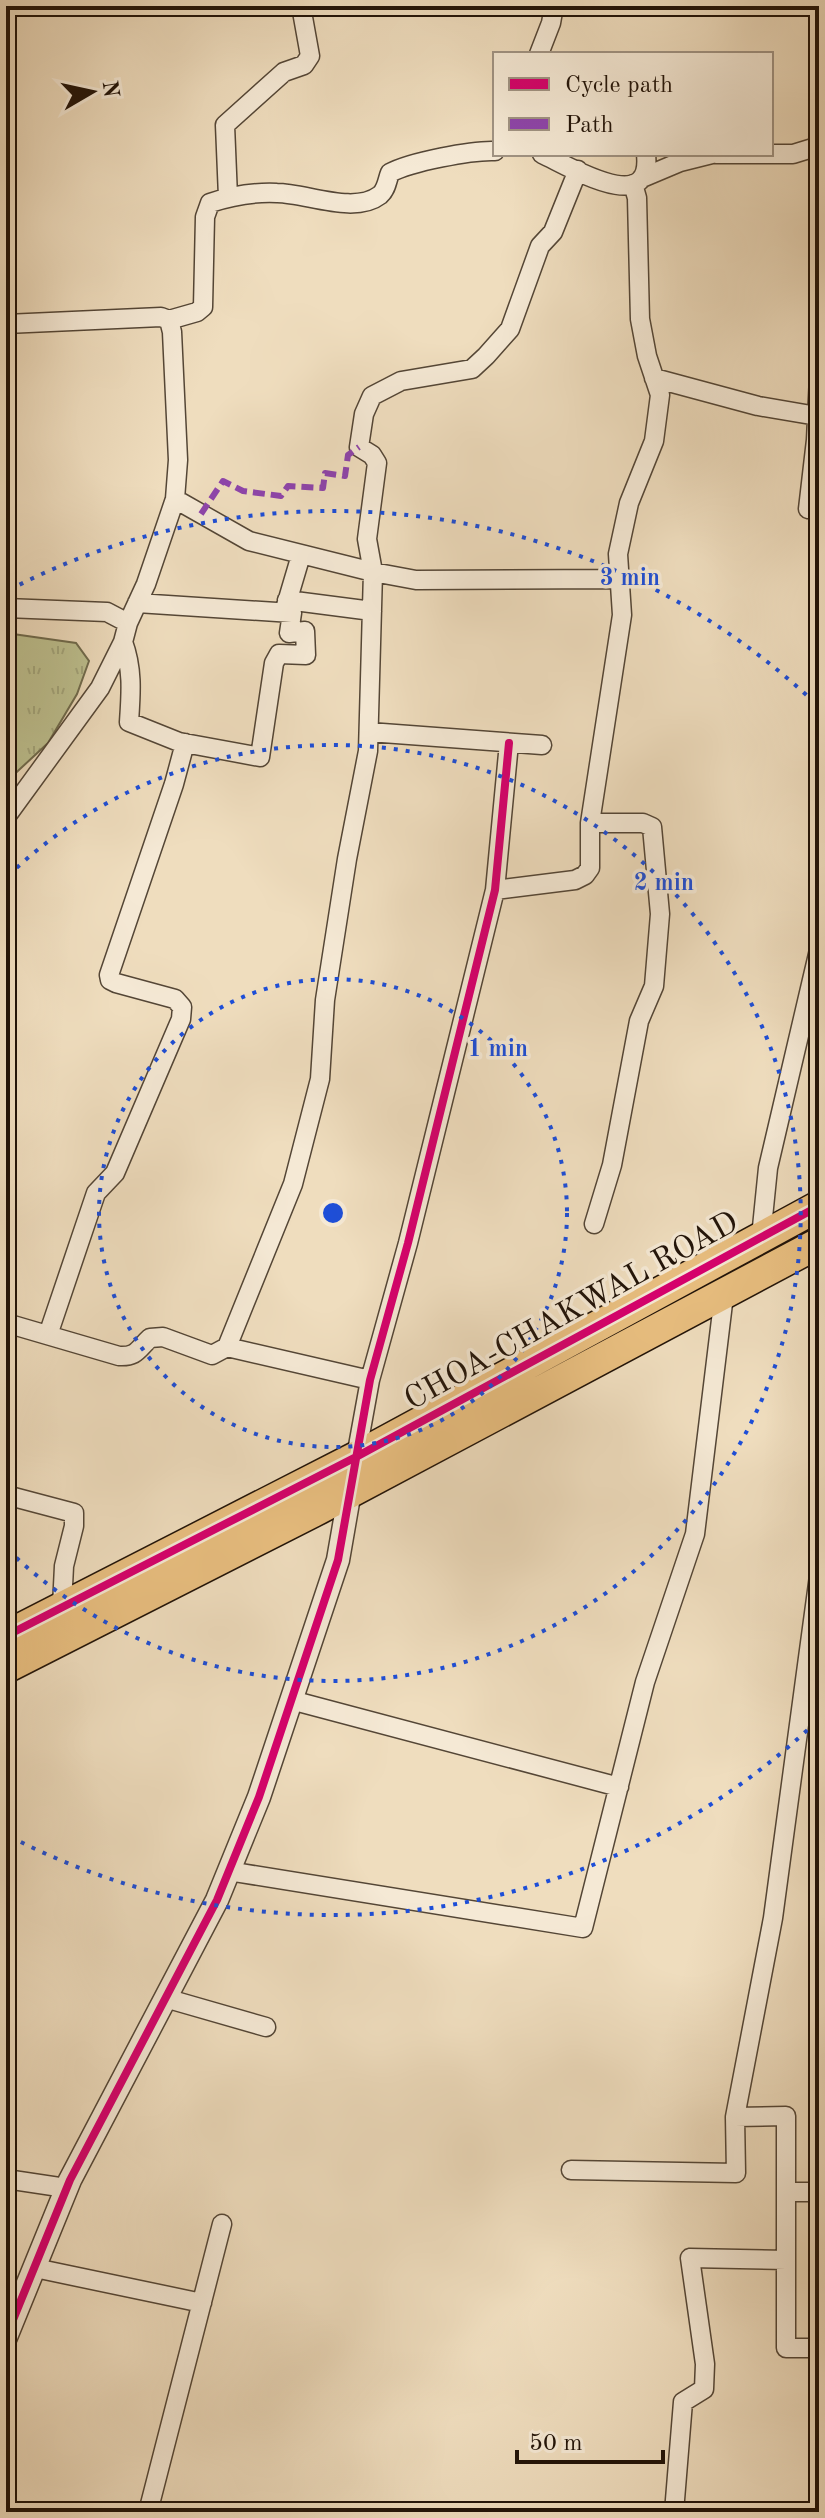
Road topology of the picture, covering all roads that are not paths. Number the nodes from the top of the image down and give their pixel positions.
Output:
1 (301, 6) edge
2 (554, 6) edge
3 (540, 52) edge
4 (819, 146) edge
5 (493, 151) edge
6 (773, 154) edge
7 (546, 156) edge
8 (646, 156) edge
9 (706, 156) edge
10 (578, 170) junction
11 (638, 181) junction
12 (228, 197) junction
13 (169, 320) junction
14 (6, 324) edge
15 (819, 377) edge
16 (654, 378) junction
17 (819, 396) edge
18 (817, 416) edge
19 (175, 499) junction
20 (808, 509) dead end
21 (301, 555) junction
22 (373, 572) junction
23 (620, 579) junction
24 (137, 603) junction
25 (286, 606) junction
26 (6, 608) edge
27 (372, 611) junction
28 (126, 632) junction
29 (369, 732) junction
30 (185, 743) junction
31 (509, 743) junction
32 (542, 745) dead end
33 (6, 817) edge
34 (590, 823) junction
35 (495, 890) junction
36 (819, 950) edge
37 (819, 1206) edge
38 (594, 1224) dead end
39 (761, 1237) junction
40 (819, 1243) edge
41 (724, 1295) junction
42 (6, 1323) edge
43 (48, 1335) junction
44 (227, 1347) junction
45 (370, 1380) junction
46 (356, 1457) junction
47 (349, 1492) junction
48 (6, 1495) edge
49 (819, 1576) edge
50 (62, 1606) junction
51 (6, 1636) edge
52 (6, 1668) edge
53 (291, 1700) junction
54 (619, 1787) junction
55 (228, 1871) junction
56 (165, 1998) junction
57 (266, 2027) dead end
58 (735, 2117) junction
59 (571, 2170) dead end
60 (6, 2179) edge
61 (66, 2188) junction
62 (786, 2192) junction
63 (819, 2192) edge
64 (222, 2224) dead end
65 (786, 2260) junction
66 (35, 2268) junction
67 (202, 2303) junction
68 (6, 2337) edge
69 (819, 2348) edge
70 (148, 2512) edge
71 (674, 2512) edge

1 - 12 street
2 - 3 street
4 - 6 street
5 - 12 street
7 - 10 street
8 - 11 street
9 - 11 street
10 - 11 street
10 - 22 street
11 - 16 street
12 - 13 street
13 - 14 street
13 - 19 street
15 - 17 street
16 - 18 street
16 - 23 street
17 - 18 street
18 - 20 street
19 - 21 street
19 - 24 street
21 - 22 street
21 - 25 street
22 - 23 street
22 - 27 street
23 - 34 street
24 - 25 street
24 - 28 street
25 - 27 street
25 - 30 street
26 - 28 street
27 - 29 street
28 - 30 street
28 - 33 street
29 - 31 street
29 - 44 street
30 - 43 street
31 - 32 street
31 - 35 street
34 - 35 street
34 - 38 street
35 - 45 street
36 - 39 street
37 - 39 highway, CHOA-CHAKWAL ROAD
39 - 46 highway, CHOA-CHAKWAL ROAD
40 - 41 highway
41 - 47 highway
41 - 54 street
42 - 43 street
43 - 44 street
44 - 45 street
45 - 46 street
46 - 47 street
46 - 50 highway, CHOA-CHAKWAL ROAD
47 - 52 highway
47 - 53 street
48 - 50 street
49 - 58 street
50 - 51 highway, CHOA-CHAKWAL ROAD
53 - 54 street
53 - 55 street
54 - 55 street
55 - 56 street
56 - 57 street
56 - 61 street
58 - 59 street
58 - 62 street
60 - 61 street
61 - 66 street
62 - 63 street
62 - 65 street
64 - 67 street
65 - 69 street
65 - 71 street
66 - 67 street
66 - 68 street
67 - 70 street

